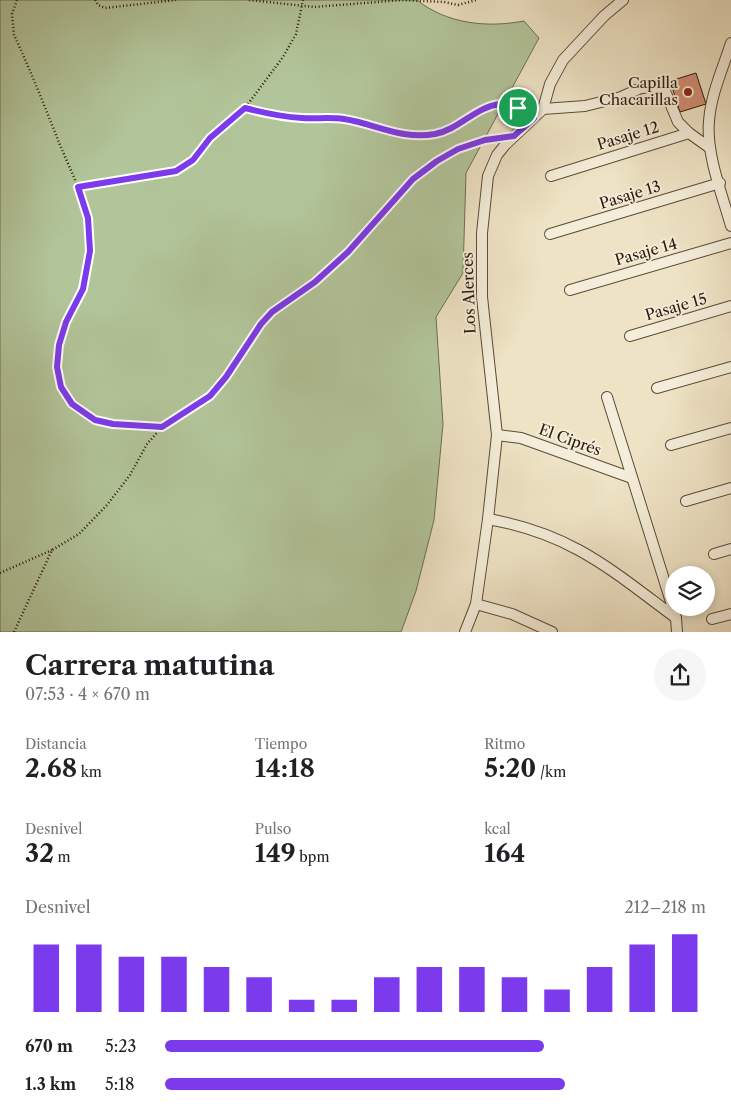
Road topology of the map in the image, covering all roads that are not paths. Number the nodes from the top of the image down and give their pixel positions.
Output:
1 (623, 0) edge
2 (731, 43) edge
3 (543, 109) junction
4 (689, 132) junction
5 (710, 148) junction
6 (551, 176) dead end
7 (720, 183) junction
8 (728, 205) edge
9 (731, 226) edge
10 (550, 234) dead end
11 (731, 243) edge
12 (570, 290) dead end
13 (731, 306) edge
14 (630, 336) dead end
15 (731, 366) edge
16 (657, 388) dead end
17 (607, 398) dead end
18 (731, 428) edge
19 (496, 435) junction
20 (671, 445) dead end
21 (632, 478) junction
22 (731, 488) edge
23 (686, 501) dead end
24 (488, 520) junction
25 (731, 549) edge
26 (714, 554) dead end
27 (476, 604) junction
28 (731, 614) edge
29 (676, 618) junction
30 (712, 619) dead end
31 (465, 632) edge
32 (552, 632) edge
33 (677, 632) edge

1 - 3 street, Los Alerces
2 - 5 street
3 - 4 street
3 - 19 street, Los Alerces
4 - 5 street
4 - 6 street, Pasaje 12
5 - 7 street
7 - 8 street
7 - 10 street, Pasaje 13
8 - 9 street
11 - 12 street, Pasaje 14
13 - 14 street, Pasaje 15
15 - 16 street
17 - 21 street
18 - 20 street
19 - 21 street, El Ciprés
19 - 24 street, Los Alerces
21 - 29 street
22 - 23 street
24 - 27 street, Los Alerces
24 - 29 street
25 - 26 street
27 - 31 street, Los Alerces
27 - 32 street
28 - 30 street
29 - 33 street

